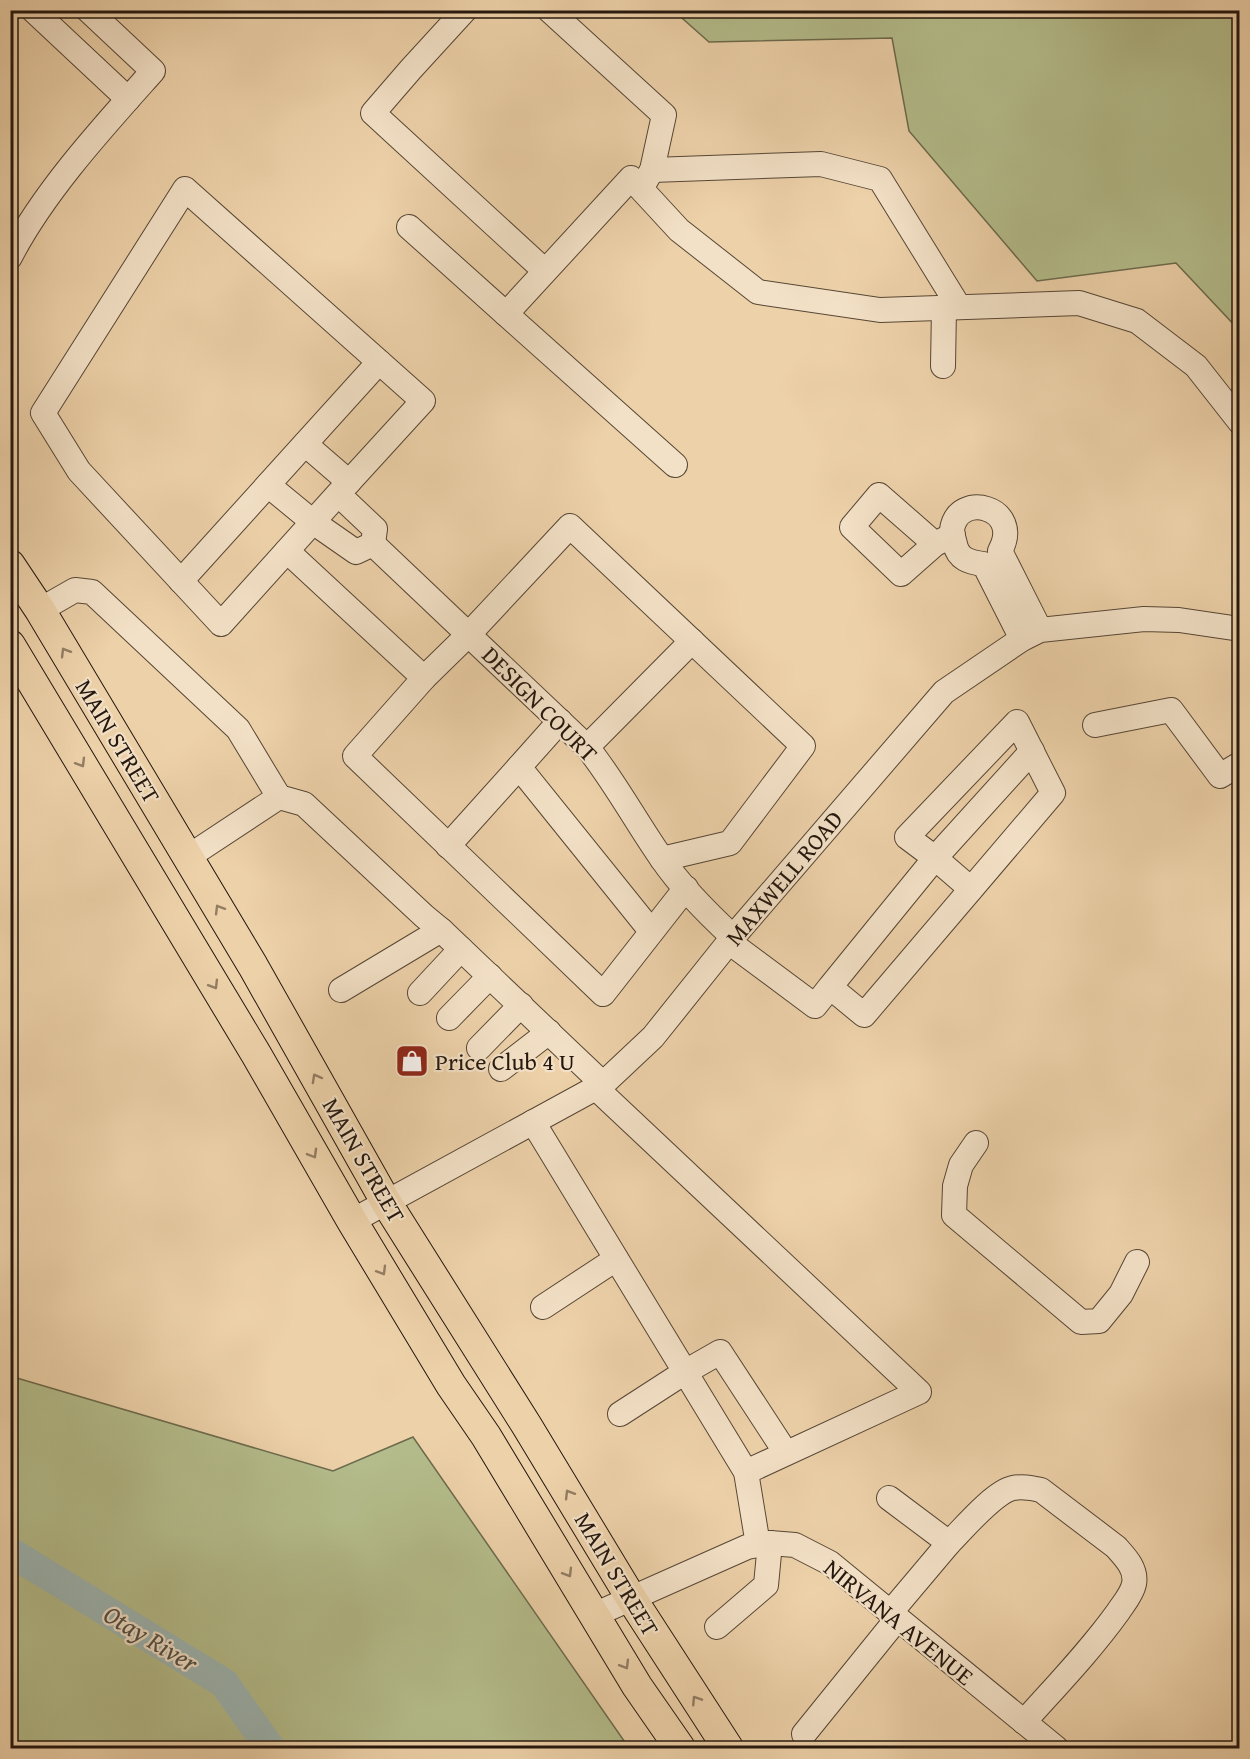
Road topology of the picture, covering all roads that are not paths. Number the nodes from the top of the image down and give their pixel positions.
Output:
1 (33, 10) edge
2 (88, 10) edge
3 (465, 10) edge
4 (549, 10) edge
5 (128, 99) junction
6 (646, 179) junction
7 (409, 227) dead end
8 (10, 257) edge
9 (546, 271) junction
10 (951, 308) junction
11 (506, 314) junction
12 (379, 362) junction
13 (943, 366) dead end
14 (1239, 422) edge
15 (305, 444) junction
16 (675, 465) dead end
17 (268, 485) junction
18 (343, 488) junction
19 (313, 522) junction
20 (373, 544) junction
21 (287, 551) junction
22 (10, 565) edge
23 (182, 581) junction
24 (40, 610) junction
25 (1239, 629) edge
26 (470, 634) junction
27 (1031, 635) junction
28 (692, 641) junction
29 (10, 645) edge
30 (424, 678) junction
31 (560, 721) junction
32 (1095, 725) dead end
33 (587, 747) junction
34 (1032, 751) junction
35 (1239, 764) edge
36 (519, 766) junction
37 (279, 797) junction
38 (448, 846) junction
39 (188, 857) junction
40 (935, 858) junction
41 (662, 859) junction
42 (686, 888) junction
43 (971, 889) junction
44 (441, 930) junction
45 (651, 931) junction
46 (731, 939) junction
47 (461, 949) junction
48 (490, 976) junction
49 (830, 987) junction
50 (341, 990) dead end
51 (420, 993) dead end
52 (520, 1005) junction
53 (449, 1018) dead end
54 (549, 1032) junction
55 (480, 1048) dead end
56 (501, 1069) dead end
57 (599, 1086) junction
58 (533, 1122) junction
59 (976, 1143) dead end
60 (386, 1202) junction
61 (352, 1221) junction
62 (616, 1259) junction
63 (1137, 1262) dead end
64 (543, 1307) dead end
65 (685, 1372) junction
66 (620, 1414) dead end
67 (786, 1453) junction
68 (746, 1472) junction
69 (889, 1498) dead end
70 (949, 1543) junction
71 (764, 1544) junction
72 (631, 1599) junction
73 (594, 1615) junction
74 (894, 1616) junction
75 (717, 1627) dead end
76 (1024, 1722) junction
77 (804, 1734) dead end
78 (1055, 1748) edge
79 (680, 1749) edge
80 (728, 1749) edge

1 - 5 street
2 - 5 street
3 - 9 street
4 - 6 street
5 - 8 street
6 - 9 street
6 - 10 street
6 - 10 street
7 - 11 street
9 - 11 street
10 - 13 street
10 - 14 street
11 - 16 street
12 - 15 street
12 - 18 street
12 - 23 street
15 - 17 street
15 - 18 street
17 - 19 street
17 - 23 street
18 - 19 street
18 - 20 street
19 - 20 street
19 - 21 street
20 - 26 street, DESIGN COURT
21 - 23 street
21 - 30 street
22 - 24 main road, MAIN STREET
24 - 37 street
39 -> 24 main road, MAIN STREET
25 - 27 street, MAXWELL ROAD
26 - 28 street
26 - 30 street
26 - 31 street, DESIGN COURT
27 - 27 street
27 - 46 street, MAXWELL ROAD
28 - 33 street
28 - 41 street
29 -> 61 main road, MAIN STREET
30 - 38 street
31 - 33 street, DESIGN COURT
31 - 36 street
32 - 35 street
33 - 41 street, DESIGN COURT
34 - 40 street
34 - 40 street
34 - 43 street
36 - 38 street
36 - 45 street
37 - 39 street
37 - 44 street
38 - 45 street
60 -> 39 main road, MAIN STREET
40 - 43 street
40 - 49 street
41 - 42 street, DESIGN COURT
42 - 45 street
42 - 46 street, DESIGN COURT
43 - 49 street
44 - 47 street
44 - 50 street
46 - 49 street, DESIGN COURT
46 - 57 street, MAXWELL ROAD
47 - 48 street
47 - 51 street
48 - 52 street
48 - 53 street
52 - 54 street
52 - 55 street
54 - 56 street
54 - 57 street
57 - 58 street, MAXWELL ROAD
57 - 67 street
58 - 60 street, MAXWELL ROAD
58 - 62 street
59 - 63 street
60 - 61 street, MAXWELL ROAD
72 -> 60 main road, MAIN STREET
61 -> 73 main road, MAIN STREET
62 - 64 street
62 - 65 street
65 - 66 street
65 - 67 street
65 - 68 street
67 - 68 street
68 - 71 street
69 - 70 street
70 - 74 street
70 - 76 street
71 - 72 street, NIRVANA AVENUE
71 - 74 street, NIRVANA AVENUE
71 - 75 street
72 - 73 street, NIRVANA AVENUE
80 -> 72 main road, MAIN STREET
73 -> 79 main road, MAIN STREET
74 - 76 street, NIRVANA AVENUE
74 - 77 street
76 - 78 street, NIRVANA AVENUE

